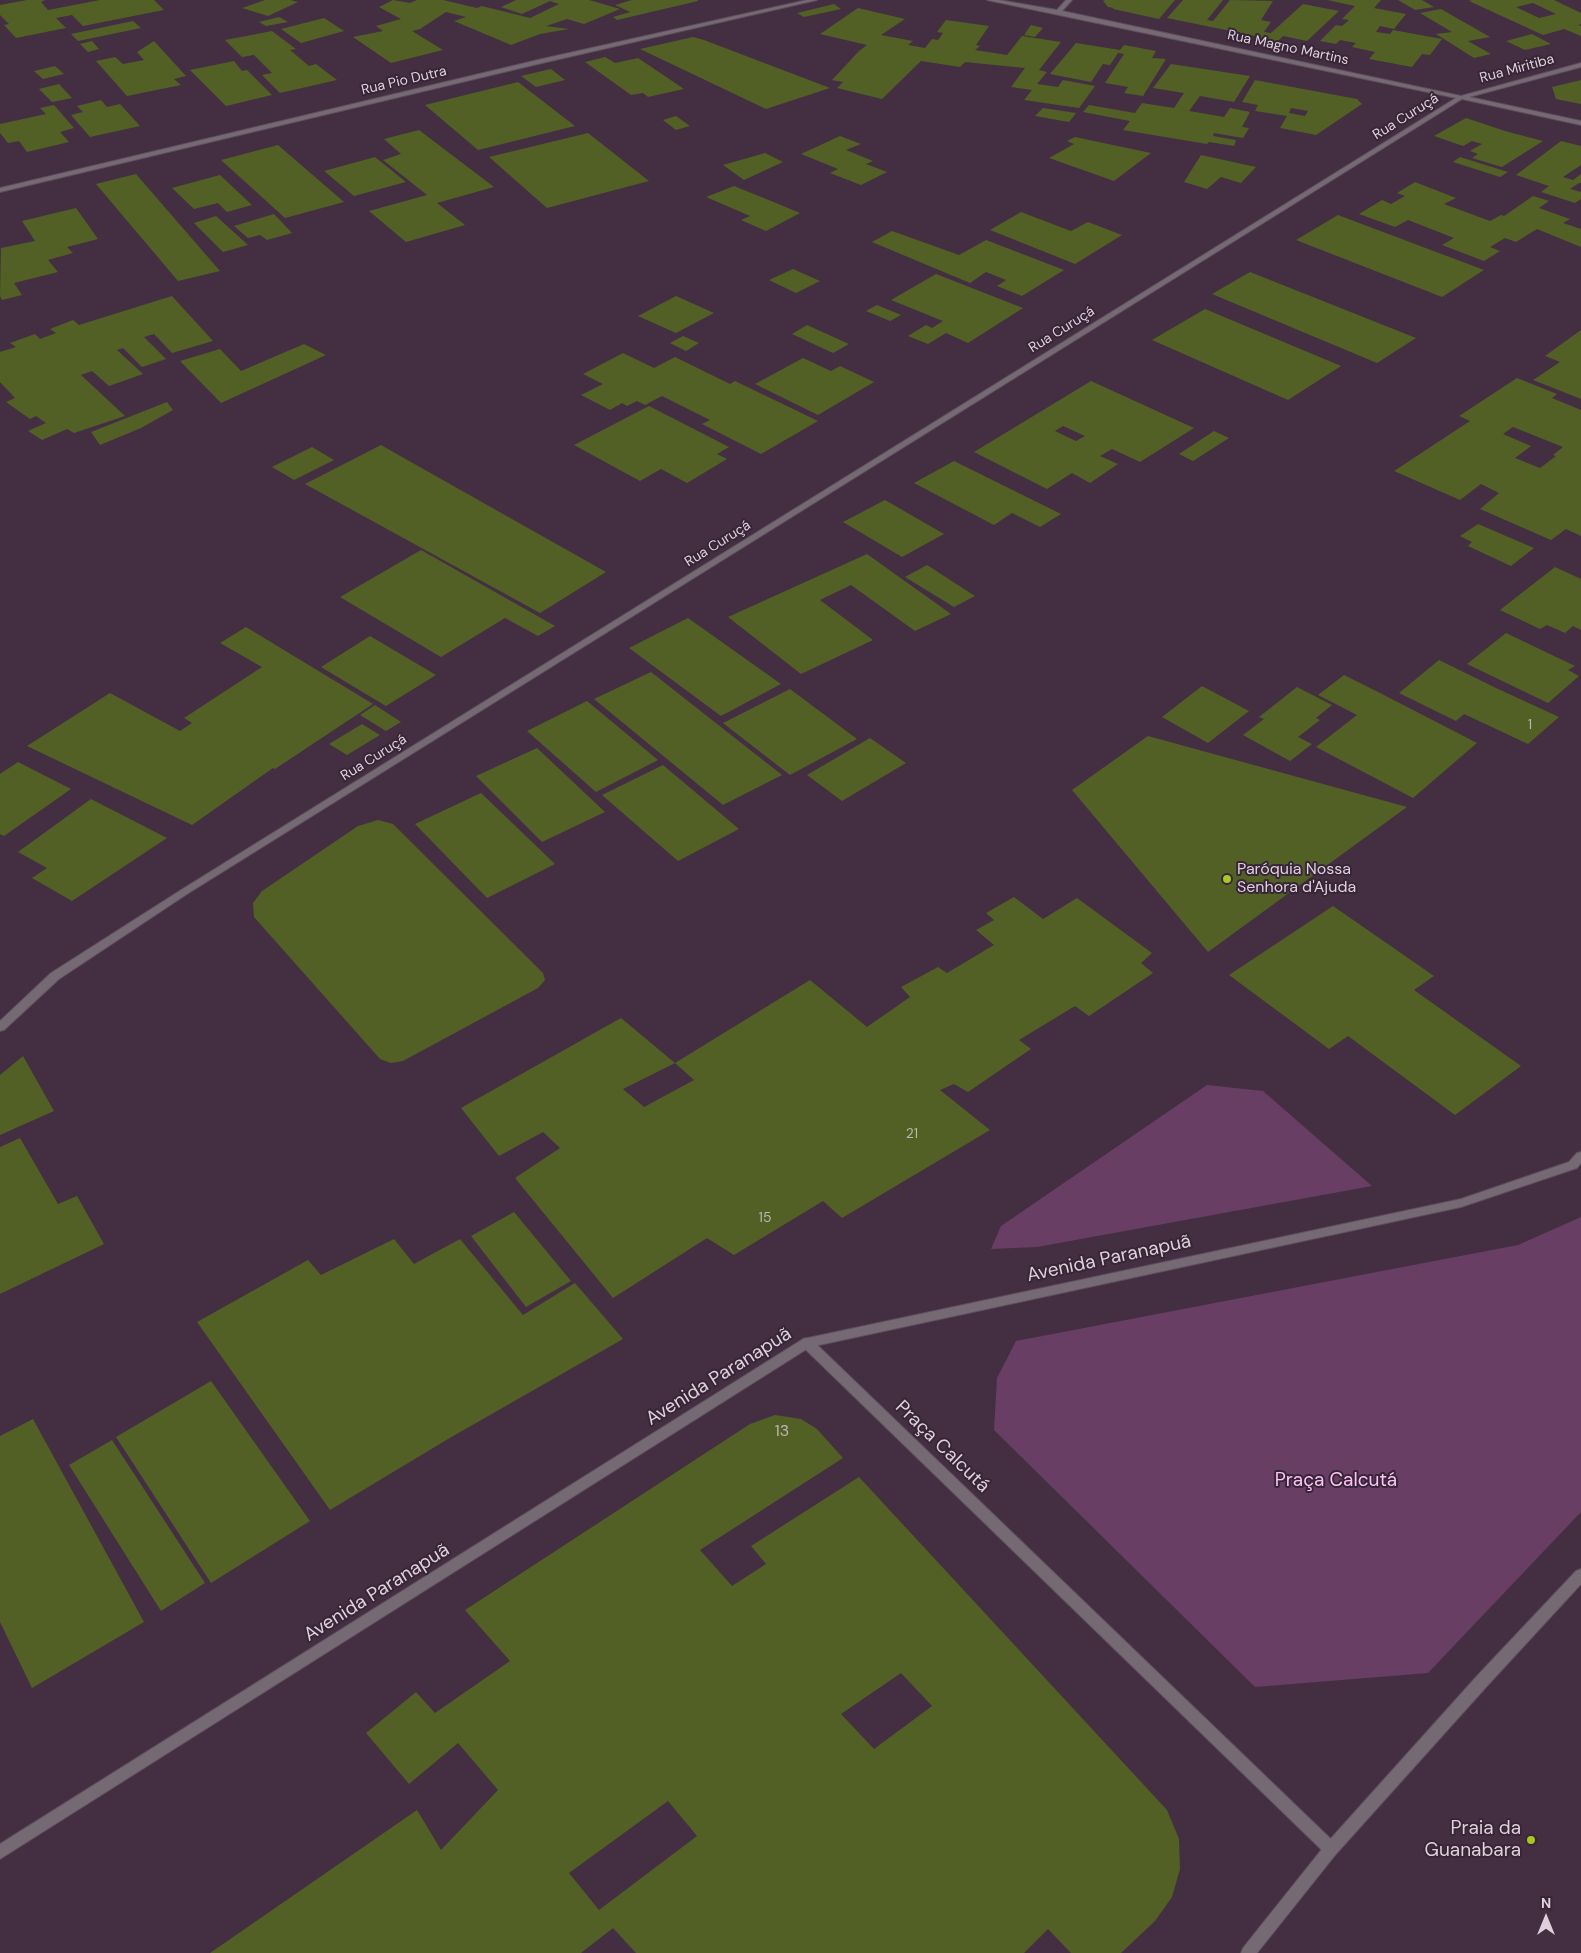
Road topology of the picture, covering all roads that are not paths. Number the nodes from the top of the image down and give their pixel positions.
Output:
1 (814, 0) edge
2 (990, 0) edge
3 (1069, 0) edge
4 (1058, 12) junction
5 (1581, 65) edge
6 (1460, 98) junction
7 (1581, 123) edge
8 (0, 190) edge
9 (0, 1027) edge
10 (1581, 1156) edge
11 (807, 1343) junction
12 (1581, 1575) edge
13 (1331, 1848) junction
14 (0, 1852) edge
15 (1248, 1953) edge

1 - 8 street, Rua Pio Dutra
2 - 4 street, Rua Magno Martins
3 - 4 street
4 - 6 street, Rua Magno Martins
5 - 6 street, Rua Miritiba
6 - 7 street, Rua Magno Martins
6 - 9 street, Rua Curuçá
10 - 11 street, Avenida Paranapuã
11 - 13 street, Praça Calcutá
11 - 14 street, Avenida Paranapuã
12 - 13 street
13 - 15 street

